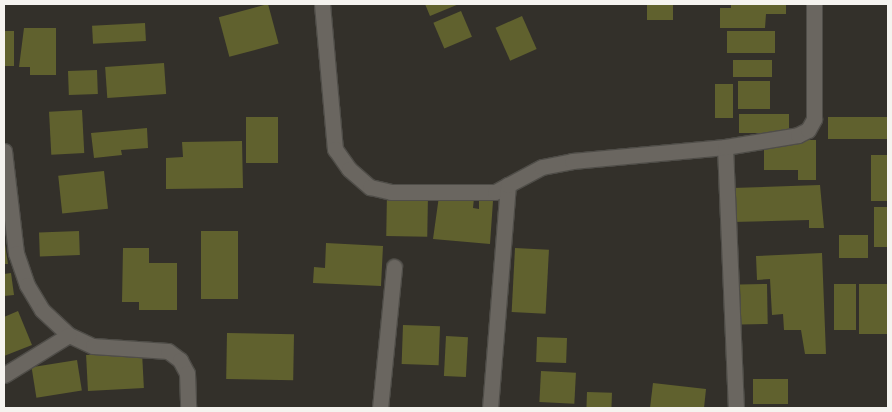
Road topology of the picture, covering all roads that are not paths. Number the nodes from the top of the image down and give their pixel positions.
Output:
1 (322, 4) edge
2 (814, 4) edge
3 (726, 147) junction
4 (4, 150) edge
5 (508, 185) junction
6 (6, 203) edge
7 (394, 268) dead end
8 (69, 335) junction
9 (4, 375) edge
10 (188, 408) edge
11 (380, 408) edge
12 (490, 408) edge
13 (736, 408) edge

1 - 5 street
2 - 3 street
3 - 5 street
3 - 13 street
4 - 6 street
5 - 12 street
6 - 8 street
7 - 11 street
8 - 9 street
8 - 10 street

